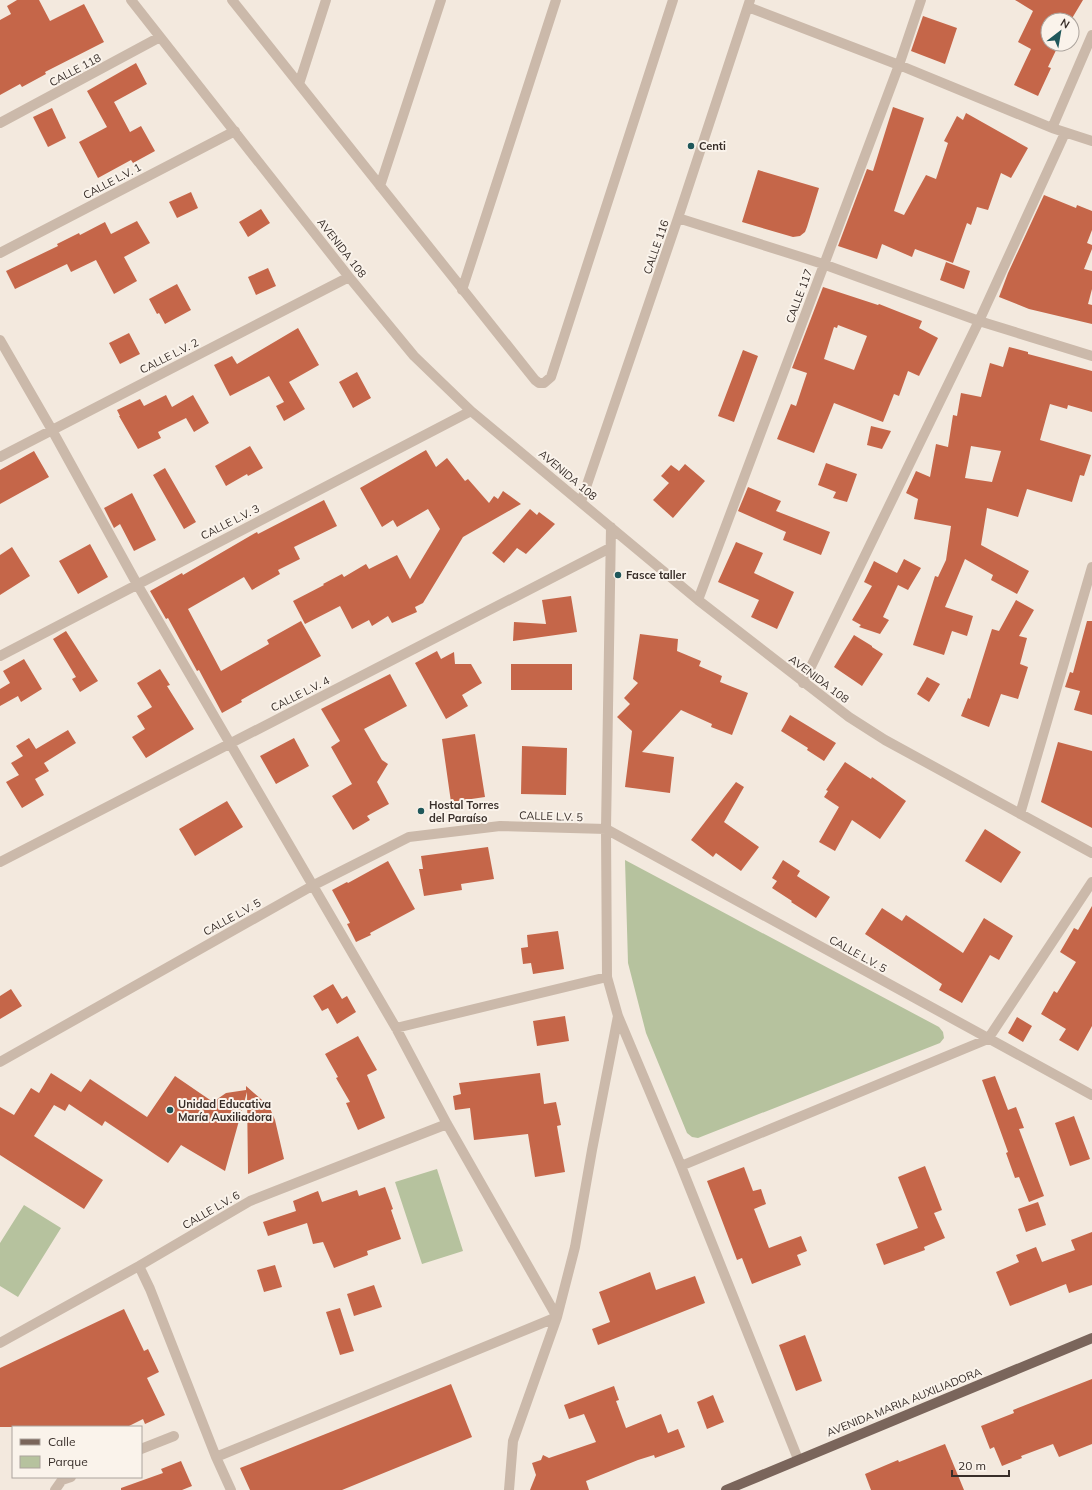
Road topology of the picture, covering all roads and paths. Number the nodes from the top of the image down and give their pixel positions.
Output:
1 (131, 0) edge
2 (232, 0) edge
3 (326, 0) edge
4 (441, 0) edge
5 (556, 0) edge
6 (672, 0) edge
7 (921, 0) edge
8 (749, 3) edge
9 (1092, 35) edge
10 (160, 37) junction
11 (898, 65) junction
12 (299, 84) junction
13 (0, 123) edge
14 (1052, 128) junction
15 (235, 131) junction
16 (1065, 133) junction
17 (1092, 141) edge
18 (380, 186) junction
19 (678, 218) junction
20 (0, 254) edge
21 (823, 264) junction
22 (349, 277) junction
23 (462, 290) junction
24 (979, 321) junction
25 (0, 340) edge
26 (1092, 356) edge
27 (471, 411) junction
28 (52, 430) junction
29 (0, 457) edge
30 (581, 502) junction
31 (611, 527) junction
32 (610, 548) junction
33 (1092, 567) edge
34 (137, 584) junction
35 (698, 600) junction
36 (0, 656) edge
37 (803, 683) junction
38 (230, 743) junction
39 (1020, 814) junction
40 (606, 829) junction
41 (1092, 853) edge
42 (0, 862) edge
43 (1092, 882) edge
44 (312, 886) junction
45 (607, 978) junction
46 (618, 1016) junction
47 (396, 1028) junction
48 (988, 1039) junction
49 (0, 1062) edge
50 (1092, 1095) edge
51 (447, 1124) junction
52 (681, 1166) junction
53 (139, 1266) junction
54 (557, 1316) junction
55 (1092, 1338) edge
56 (0, 1343) edge
57 (174, 1436) dead end
58 (142, 1449) edge
59 (216, 1457) junction
60 (798, 1459) junction
61 (68, 1478) edge
62 (55, 1490) edge
63 (231, 1490) edge
64 (509, 1490) edge
65 (726, 1490) edge

1 - 10 street, AVENIDA 108
2 - 12 street
3 - 12 street
4 - 18 street
5 - 23 street
6 - 23 street
7 - 11 street, CALLE 117
8 - 11 street
8 - 19 street, CALLE 116
9 - 14 street
10 - 13 street, CALLE 118
10 - 15 street, AVENIDA 108
11 - 14 street
11 - 21 street, CALLE 117
12 - 18 street
14 - 16 street
15 - 20 street, CALLE L.V. 1
15 - 22 street, AVENIDA 108
16 - 17 street
16 - 24 street
18 - 23 street
19 - 21 street
19 - 30 street, CALLE 116
21 - 24 street
21 - 35 street, CALLE 117
22 - 27 street, AVENIDA 108
22 - 28 street, CALLE L.V. 2
24 - 26 street
24 - 37 street
25 - 28 street
27 - 30 street, AVENIDA 108
27 - 34 street, CALLE L.V. 3
28 - 29 street, CALLE L.V. 2
28 - 34 street
30 - 31 street, AVENIDA 108
31 - 32 street
31 - 35 street, AVENIDA 108
32 - 38 street, CALLE L.V. 4
32 - 40 street
33 - 39 street
34 - 36 street, CALLE L.V. 3
34 - 38 street
35 - 37 street, AVENIDA 108
37 - 39 street, AVENIDA 108
38 - 42 street, CALLE L.V. 4
38 - 44 street
39 - 41 street, AVENIDA 108
40 - 44 street, CALLE L.V. 5
40 - 45 street
40 - 48 street, CALLE L.V. 5
43 - 48 street
44 - 47 street
44 - 49 street, CALLE L.V. 5
45 - 46 street
45 - 47 street
46 - 52 street
46 - 54 street
47 - 51 street
48 - 50 street, CALLE L.V. 5
48 - 52 street
51 - 53 street, CALLE L.V. 6
51 - 54 street
52 - 60 street
53 - 56 street, CALLE L.V. 6
53 - 59 street
54 - 59 street
54 - 64 street
55 - 60 main road, AVENIDA MARIA AUXILIADORA
57 - 58 street
59 - 63 street
60 - 65 main road, AVENIDA MARIA AUXILIADORA
61 - 62 street

